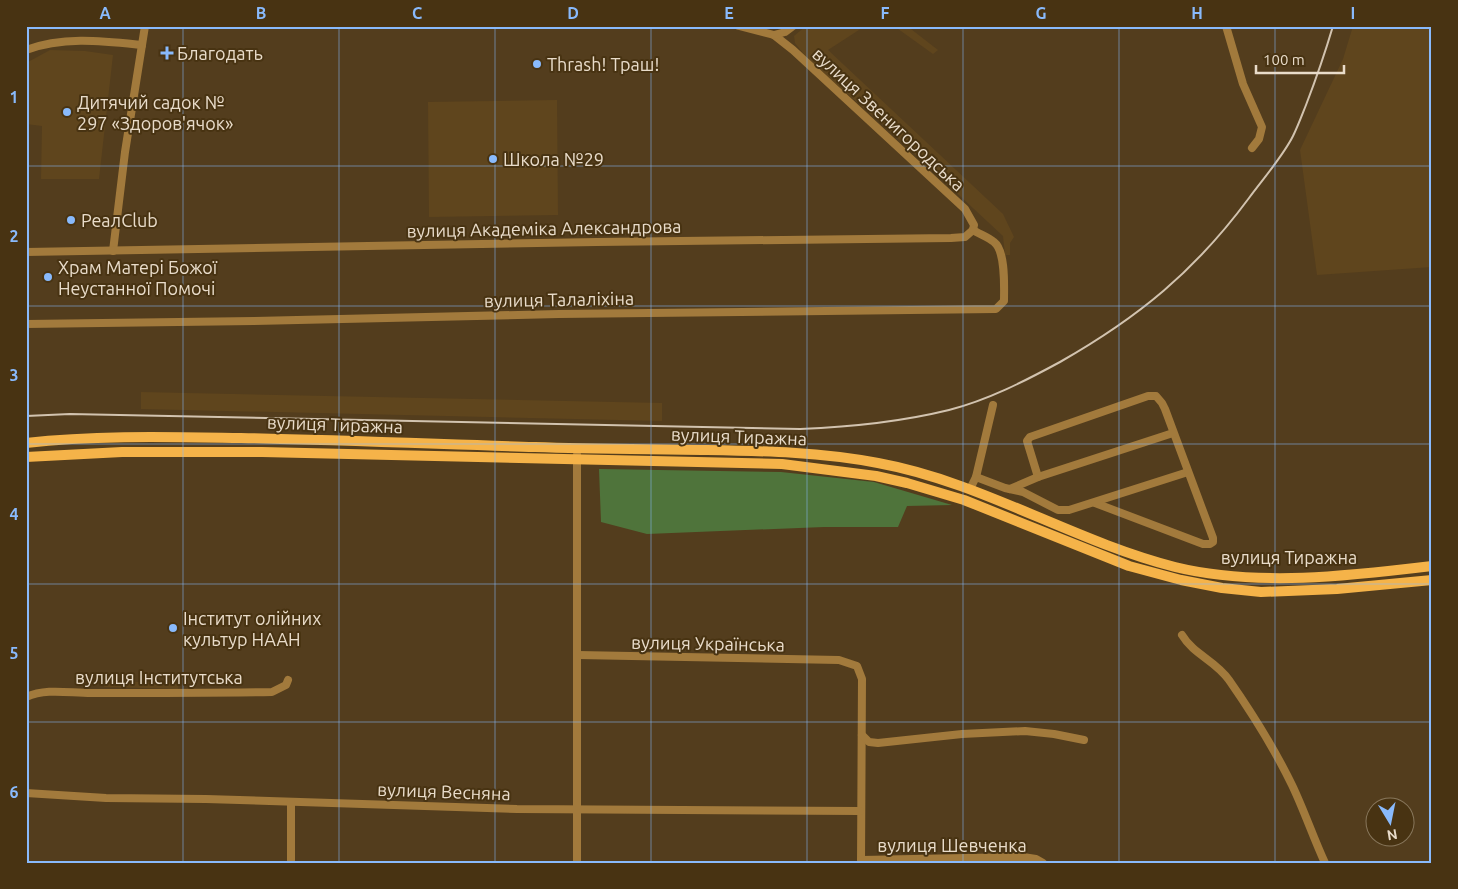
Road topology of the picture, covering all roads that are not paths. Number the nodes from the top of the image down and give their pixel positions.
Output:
1 (145, 26) edge
2 (739, 26) edge
3 (793, 26) edge
4 (1226, 26) edge
5 (774, 35) junction
6 (142, 45) junction
7 (26, 50) edge
8 (1252, 148) dead end
9 (972, 230) junction
10 (113, 251) junction
11 (26, 252) edge
12 (26, 324) edge
13 (993, 405) dead end
14 (1173, 433) junction
15 (26, 443) edge
16 (577, 448) junction
17 (26, 457) edge
18 (577, 460) junction
19 (1188, 472) junction
20 (976, 477) junction
21 (1038, 477) junction
22 (970, 488) junction
23 (1010, 489) junction
24 (964, 500) junction
25 (1095, 503) junction
26 (1432, 566) edge
27 (1432, 580) edge
28 (1182, 635) dead end
29 (578, 655) junction
30 (288, 680) dead end
31 (26, 697) edge
32 (862, 735) junction
33 (1084, 740) dead end
34 (26, 793) edge
35 (291, 802) junction
36 (577, 808) junction
37 (860, 811) junction
38 (861, 862) edge
39 (291, 863) edge
40 (577, 863) edge
41 (1043, 863) edge
42 (1325, 863) edge

1 - 6 street
2 - 5 street, вулиця Звенигородська
3 - 5 street
4 - 8 street
5 - 9 street, вулиця Звенигородська
6 - 7 street
6 - 10 street
9 - 10 street, вулиця Академіка Александрова
9 - 12 street, вулиця Талаліхіна
10 - 11 street, вулиця Академіка Александрова
13 - 20 street
14 - 19 street
14 - 21 street
14 - 21 street
15 - 16 main road, вулиця Тиражна
16 - 18 street
16 - 22 main road, вулиця Тиражна
17 - 18 main road, вулиця Тиражна
18 - 24 main road, вулиця Тиражна
18 - 29 street
19 - 25 street
19 - 25 street
20 - 22 street
20 - 23 street
21 - 23 street
22 - 24 main road
22 - 26 main road, вулиця Тиражна
23 - 25 street
24 - 27 main road, вулиця Тиражна
28 - 42 street
29 - 32 street, вулиця Українська
29 - 36 street
30 - 31 street, вулиця Інститутська
32 - 33 street
32 - 37 street
34 - 35 street, вулиця Весняна
35 - 36 street, вулиця Весняна
35 - 39 street
36 - 37 street, вулиця Весняна
36 - 40 street
37 - 38 street
38 - 41 street, вулиця Шевченка

